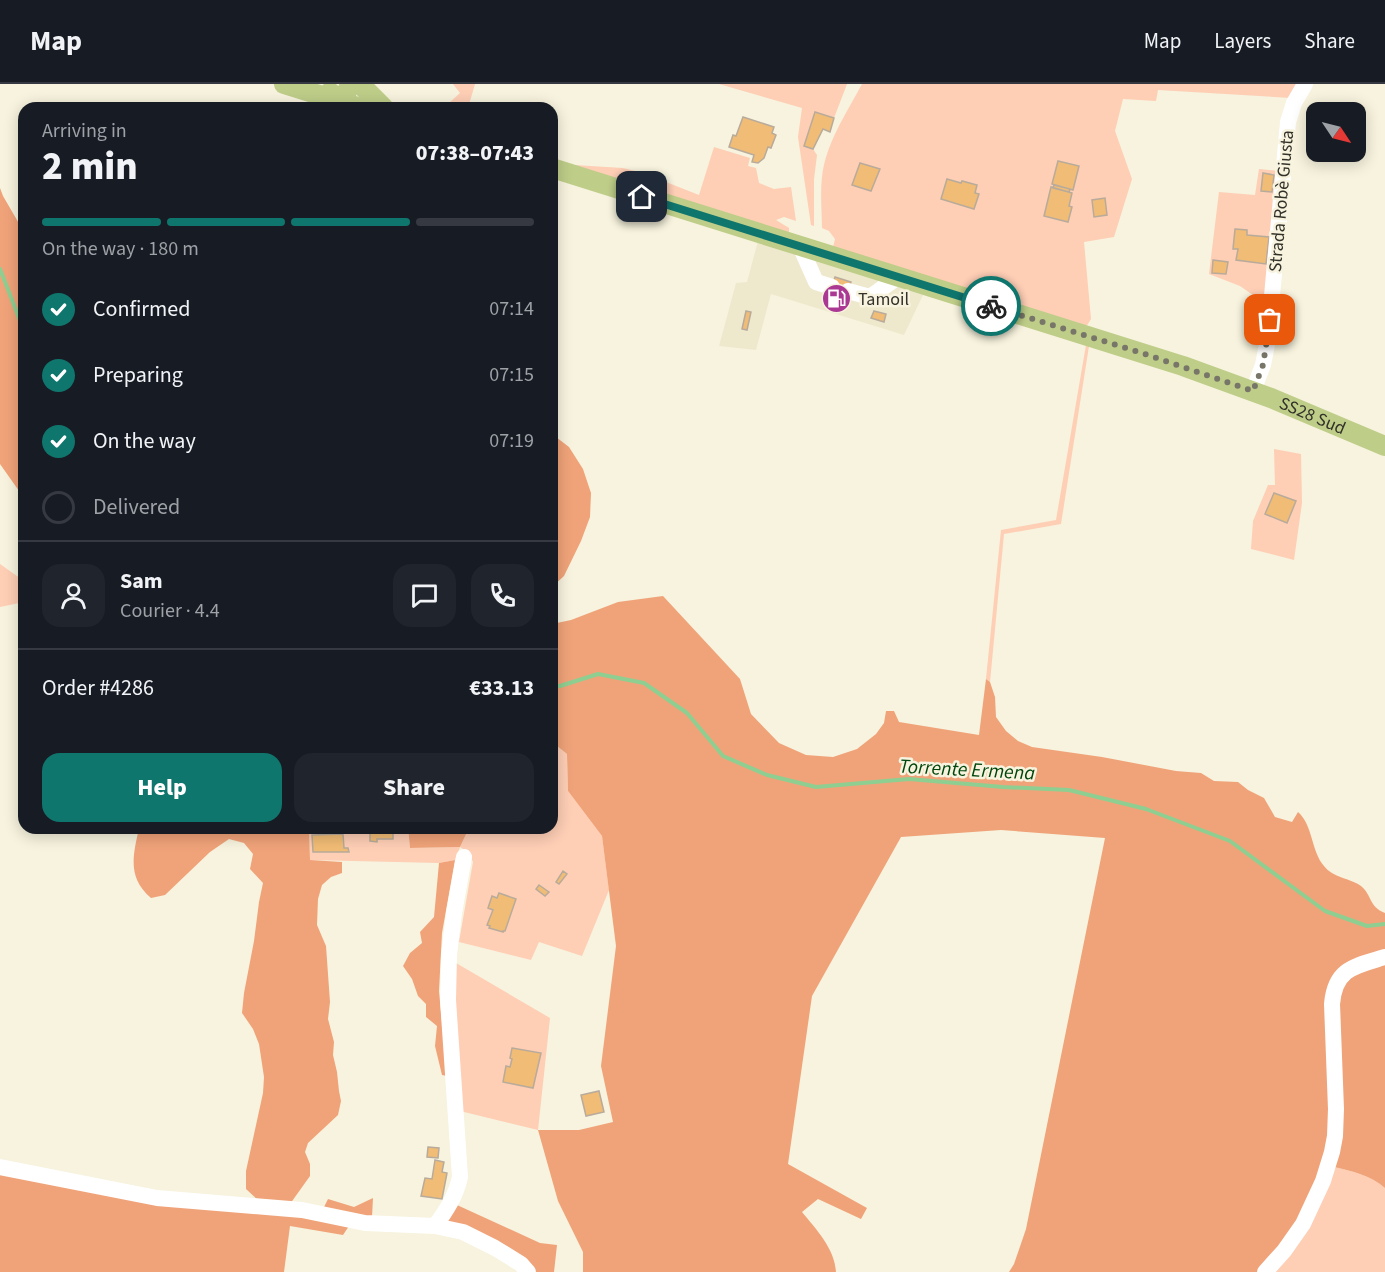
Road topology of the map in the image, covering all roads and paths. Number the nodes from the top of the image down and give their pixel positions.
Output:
1 (284, 84) edge
2 (350, 84) edge
3 (360, 84) edge
4 (1305, 84) edge
5 (311, 87) edge
6 (333, 92) edge
7 (350, 102) edge
8 (378, 102) edge
9 (558, 170) edge
10 (800, 246) junction
11 (898, 277) junction
12 (1253, 391) junction
13 (1385, 446) edge
14 (464, 857) dead end
15 (1385, 957) edge
16 (0, 1167) edge
17 (435, 1226) junction
18 (528, 1272) edge
19 (1265, 1272) edge

1 - 5 main road
2 - 6 main road
3 - 8 main road
4 - 12 street, Strada Robè Giusta
5 - 6 main road
6 - 7 main road
9 - 10 main road, SS28 Sud
10 - 11 main road, SS28 Sud
10 - 11 street
11 - 12 main road, SS28 Sud
12 - 13 main road, SS28 Sud
14 - 17 street
15 - 19 street
16 - 17 street
17 - 18 street

